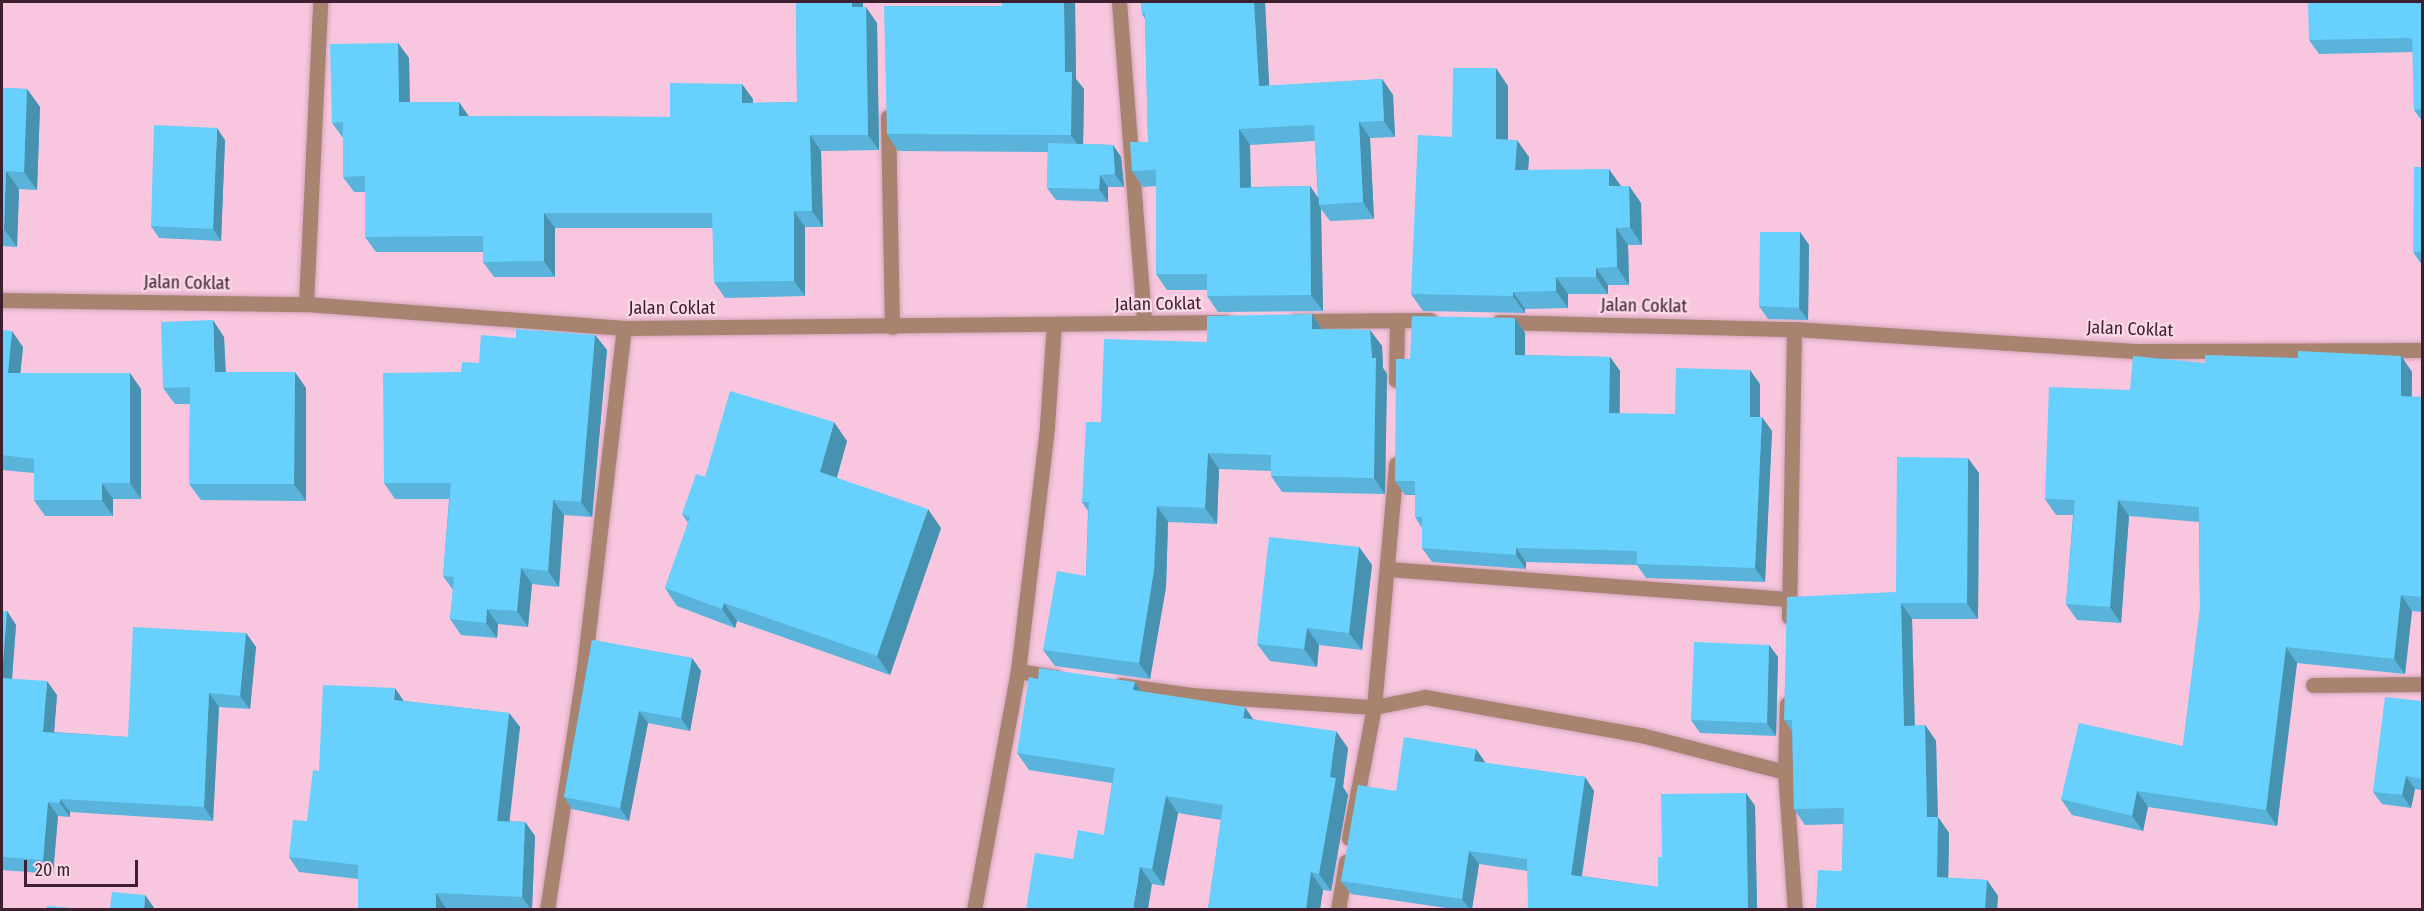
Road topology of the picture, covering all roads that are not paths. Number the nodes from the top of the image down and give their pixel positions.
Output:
1 (320, 2) edge
2 (1119, 2) edge
3 (888, 106) edge
4 (2, 300) edge
5 (306, 304) junction
6 (1397, 320) junction
7 (1282, 321) edge
8 (1443, 321) edge
9 (1479, 321) edge
10 (1247, 322) edge
11 (1144, 323) junction
12 (1054, 324) junction
13 (892, 327) junction
14 (624, 328) junction
15 (1794, 329) junction
16 (2422, 350) edge
17 (1396, 401) edge
18 (1396, 448) edge
19 (1389, 568) junction
20 (1790, 599) junction
21 (1789, 633) edge
22 (1024, 672) junction
23 (1076, 680) edge
24 (1099, 683) edge
25 (2422, 684) edge
26 (2313, 685) dead end
27 (1787, 691) edge
28 (1374, 707) junction
29 (1785, 772) junction
30 (547, 909) edge
31 (974, 909) edge
32 (1338, 909) edge
33 (1795, 909) edge

1 - 5 street
2 - 11 street
3 - 13 street
4 - 5 street, Jalan Coklat
5 - 14 street, Jalan Coklat
6 - 7 street
6 - 8 street
6 - 17 street
9 - 15 street, Jalan Coklat
10 - 11 street, Jalan Coklat
11 - 12 street, Jalan Coklat
12 - 13 street, Jalan Coklat
12 - 22 street
13 - 14 street, Jalan Coklat
14 - 30 street
15 - 16 street, Jalan Coklat
15 - 20 street
18 - 19 street
19 - 20 street
19 - 28 street
20 - 21 street
22 - 23 street
22 - 31 street
24 - 28 street
25 - 26 street
27 - 29 street
28 - 29 street
28 - 32 street
29 - 33 street

